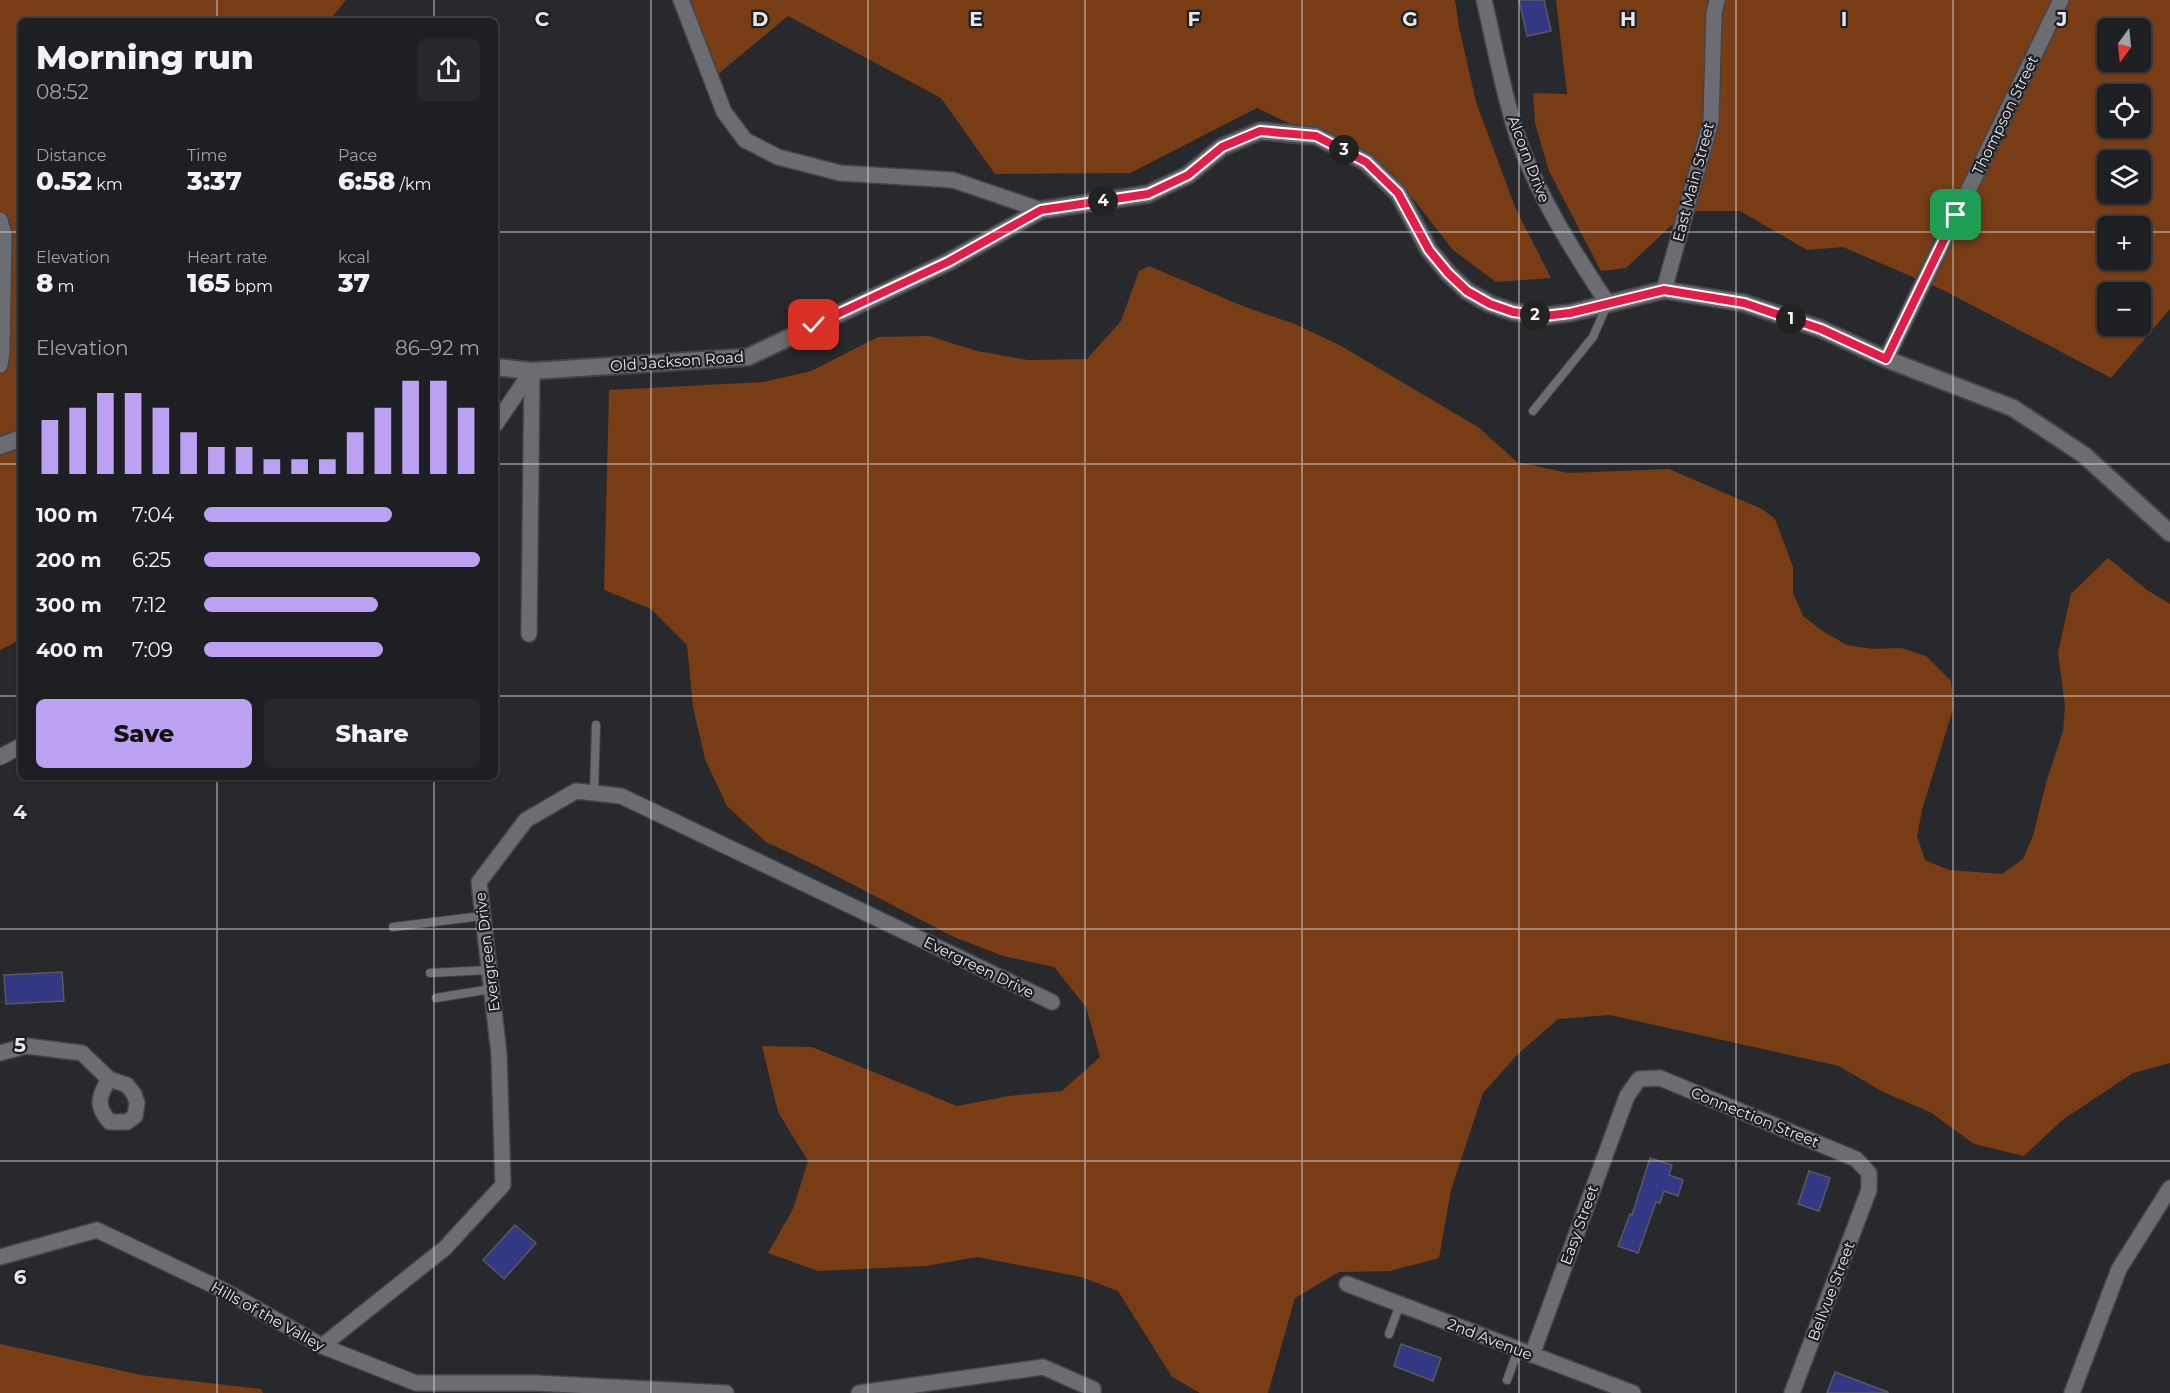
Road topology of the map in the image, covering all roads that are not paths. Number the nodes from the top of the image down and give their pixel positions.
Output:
1 (681, 0) edge
2 (1484, 0) edge
3 (1717, 0) edge
4 (2061, 0) edge
5 (1041, 210) junction
6 (0, 220) edge
7 (1664, 290) junction
8 (1608, 304) junction
9 (1886, 359) junction
10 (0, 365) edge
11 (498, 367) edge
12 (532, 372) junction
13 (1533, 411) dead end
14 (498, 421) edge
15 (18, 439) edge
16 (0, 446) edge
17 (2170, 534) edge
18 (529, 634) dead end
19 (596, 725) dead end
20 (18, 748) edge
21 (0, 757) edge
22 (594, 793) junction
23 (482, 916) junction
24 (393, 927) dead end
25 (489, 970) junction
26 (430, 973) dead end
27 (491, 989) junction
28 (436, 998) dead end
29 (1052, 1002) dead end
30 (0, 1053) edge
31 (109, 1079) dead end
32 (1627, 1096) joint
33 (2170, 1188) edge
34 (1869, 1190) joint
35 (0, 1257) edge
36 (1347, 1284) dead end
37 (1400, 1304) junction
38 (1389, 1334) dead end
39 (322, 1346) junction
40 (1525, 1352) junction
41 (1507, 1380) dead end
42 (726, 1393) edge
43 (859, 1393) edge
44 (1093, 1393) edge
45 (1634, 1393) edge
46 (1792, 1393) edge
47 (2072, 1393) edge

1 - 5 street
2 - 8 street, Alcorn Drive
3 - 7 street, East Main Street
4 - 9 street, Thompson Street
5 - 8 street
5 - 12 street, Old Jackson Road
6 - 10 street
7 - 8 street
7 - 9 street
8 - 13 lane
9 - 17 street
11 - 12 street, Old Jackson Road
12 - 14 street
12 - 18 street
15 - 16 street
19 - 22 lane
20 - 21 street
22 - 23 street, Evergreen Drive
22 - 29 street, Evergreen Drive
23 - 24 lane
23 - 25 street, Evergreen Drive
25 - 26 lane
25 - 27 street, Evergreen Drive
27 - 28 lane
27 - 39 street, Evergreen Drive
30 - 31 street
32 - 34 street, Connection Street
32 - 40 street, Easy Street
33 - 47 street
34 - 46 street, Bellvue Street
35 - 39 street, Hills of the Valley
36 - 37 street, 2nd Avenue
37 - 38 lane
37 - 40 street, 2nd Avenue
39 - 42 street, Hills of the Valley
40 - 41 lane
40 - 45 street, 2nd Avenue
43 - 44 street

